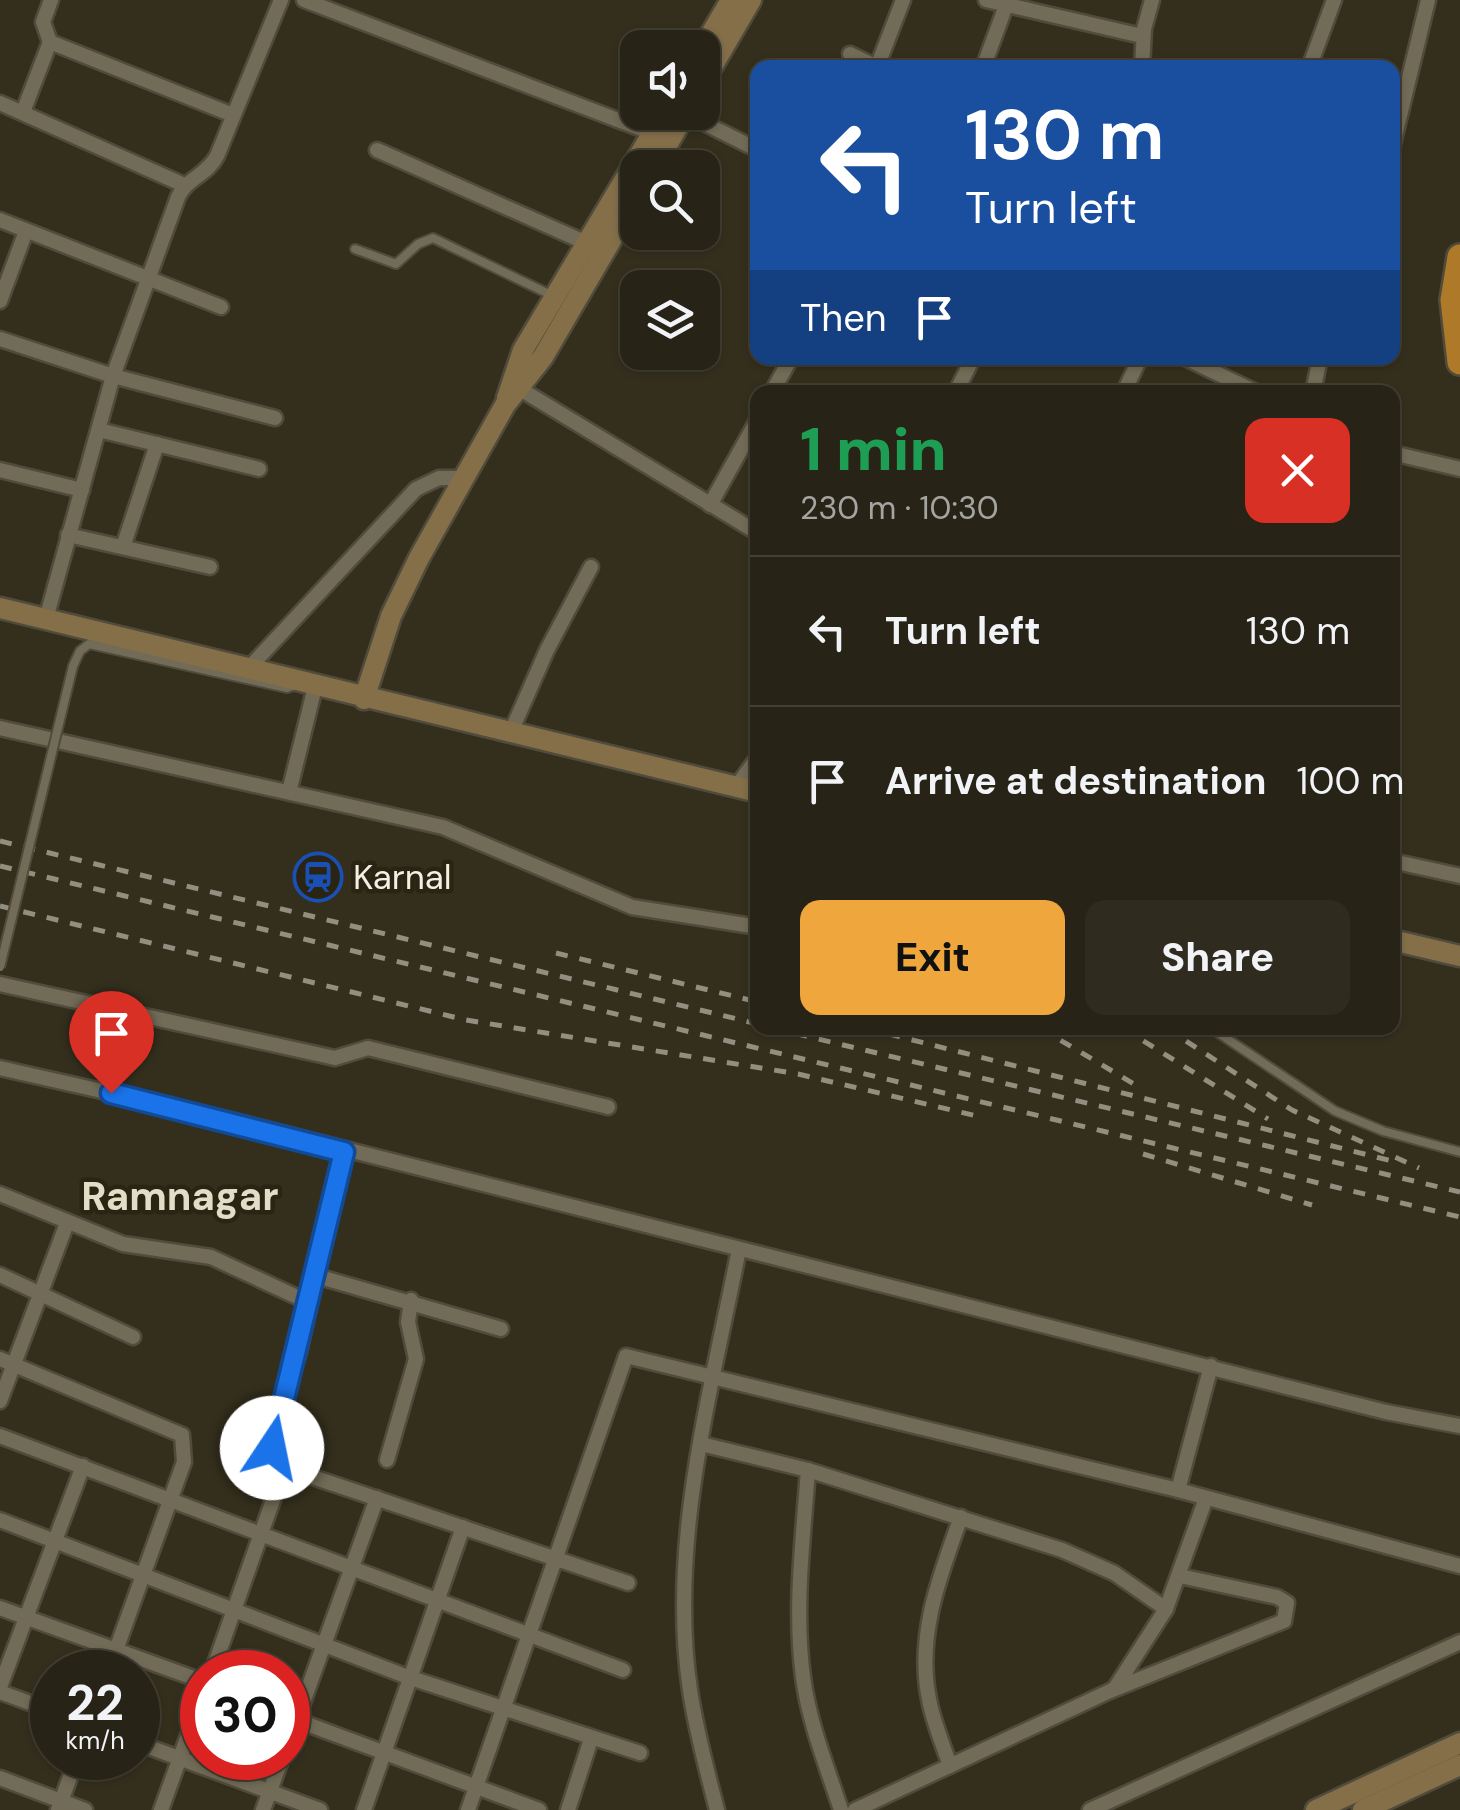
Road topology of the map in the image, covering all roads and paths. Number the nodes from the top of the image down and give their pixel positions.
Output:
1 (51, 0) edge
2 (281, 0) edge
3 (304, 0) edge
4 (732, 0) edge
5 (751, 0) edge
6 (904, 0) edge
7 (986, 0) edge
8 (1152, 0) edge
9 (1334, 0) edge
10 (1428, 0) edge
11 (1007, 2) edge
12 (714, 30) edge
13 (1142, 36) junction
14 (50, 42) junction
15 (720, 53) edge
16 (850, 54) dead end
17 (863, 60) edge
18 (881, 60) edge
19 (986, 60) edge
20 (1142, 60) edge
21 (1312, 60) edge
22 (0, 103) edge
23 (24, 112) junction
24 (232, 115) junction
25 (1400, 115) edge
26 (667, 130) edge
27 (715, 130) edge
28 (662, 138) junction
29 (750, 146) edge
30 (377, 150) dead end
31 (659, 150) edge
32 (184, 185) junction
33 (620, 216) edge
34 (0, 220) edge
35 (26, 231) junction
36 (595, 247) junction
37 (354, 249) dead end
38 (1460, 257) edge
39 (147, 280) junction
40 (555, 298) junction
41 (0, 301) edge
42 (221, 306) dead end
43 (0, 338) edge
44 (1460, 362) edge
45 (1200, 365) edge
46 (113, 376) junction
47 (1241, 385) edge
48 (512, 397) junction
49 (275, 418) dead end
50 (98, 430) junction
51 (750, 433) edge
52 (157, 444) junction
53 (1400, 455) edge
54 (258, 469) dead end
55 (1460, 469) edge
56 (0, 470) edge
57 (463, 478) junction
58 (82, 490) junction
59 (710, 505) junction
60 (750, 528) edge
61 (68, 535) junction
62 (122, 547) junction
63 (591, 567) dead end
64 (210, 568) dead end
65 (0, 608) edge
66 (46, 620) junction
67 (248, 669) junction
68 (307, 684) junction
69 (364, 700) junction
70 (0, 728) edge
71 (510, 734) junction
72 (750, 768) edge
73 (736, 787) junction
74 (750, 790) edge
75 (289, 792) junction
76 (1400, 863) edge
77 (1460, 876) edge
78 (750, 926) edge
79 (1400, 942) edge
80 (1460, 956) edge
81 (0, 967) edge
82 (0, 984) edge
83 (1221, 1035) edge
84 (0, 1068) edge
85 (608, 1106) dead end
86 (344, 1152) junction
87 (1460, 1152) edge
88 (0, 1194) edge
89 (67, 1223) junction
90 (739, 1250) junction
91 (0, 1275) edge
92 (313, 1275) junction
93 (40, 1292) junction
94 (411, 1300) junction
95 (308, 1302) junction
96 (501, 1328) dead end
97 (134, 1337) dead end
98 (6, 1361) edge
99 (1212, 1366) junction
100 (714, 1374) junction
101 (0, 1402) edge
102 (1460, 1426) edge
103 (0, 1436) edge
104 (702, 1444) junction
105 (387, 1460) dead end
106 (271, 1463) junction
107 (83, 1466) junction
108 (808, 1470) junction
109 (1178, 1490) junction
110 (170, 1498) junction
111 (376, 1498) junction
112 (1206, 1498) junction
113 (961, 1517) junction
114 (0, 1520) edge
115 (463, 1527) junction
116 (260, 1534) junction
117 (55, 1540) junction
118 (554, 1558) junction
119 (1460, 1566) edge
120 (350, 1571) junction
121 (144, 1572) junction
122 (1180, 1576) junction
123 (628, 1584) dead end
124 (435, 1603) junction
125 (0, 1608) edge
126 (1166, 1609) junction
127 (234, 1611) junction
128 (26, 1617) junction
129 (527, 1634) junction
130 (1460, 1642) edge
131 (323, 1644) junction
132 (116, 1650) joint
133 (220, 1650) edge
134 (623, 1670) dead end
135 (310, 1675) edge
136 (408, 1678) junction
137 (1114, 1689) junction
138 (0, 1690) edge
139 (30, 1703) edge
140 (502, 1710) junction
141 (310, 1724) edge
142 (592, 1739) junction
143 (1460, 1743) edge
144 (160, 1751) edge
145 (384, 1751) junction
146 (640, 1753) dead end
147 (180, 1758) joint
148 (1460, 1765) edge
149 (950, 1766) junction
150 (0, 1778) edge
151 (69, 1780) edge
152 (240, 1780) edge
153 (274, 1780) edge
154 (476, 1788) junction
155 (270, 1791) junction
156 (60, 1805) edge
157 (85, 1810) edge
158 (161, 1810) edge
159 (263, 1810) edge
160 (320, 1810) edge
161 (364, 1810) edge
162 (468, 1810) edge
163 (539, 1810) edge
164 (568, 1810) edge
165 (718, 1810) edge
166 (841, 1810) edge
167 (855, 1810) edge
168 (1090, 1810) edge
169 (1316, 1810) edge
170 (1363, 1810) edge

1 - 14 street
2 - 24 street
3 - 28 street
4 - 12 street
5 - 15 street
6 - 18 street
7 - 11 street
8 - 13 street
9 - 21 street
10 - 25 street
11 - 13 street
11 - 19 street
13 - 20 street
14 - 23 street
14 - 24 street
16 - 17 street
22 - 23 street
23 - 32 street
24 - 32 street
26 - 28 street
27 - 29 street
28 - 31 street
28 - 36 street
30 - 36 street
32 - 39 street
33 - 36 street
34 - 35 street
35 - 39 street
35 - 41 street
36 - 40 street
36 - 48 street
37 - 40 lane
38 - 44 highway
39 - 42 street
39 - 46 street
40 - 48 street
43 - 46 street
45 - 47 street
46 - 49 street
46 - 50 street
48 - 57 street
48 - 59 street
50 - 52 street
50 - 58 street
51 - 59 street
52 - 54 street
52 - 62 street
53 - 55 street
56 - 58 street
57 - 67 street
57 - 69 street
58 - 61 street
59 - 60 street
61 - 62 street
61 - 66 street
62 - 64 street
63 - 71 street
65 - 66 street
66 - 67 street
67 - 68 street
68 - 69 street
68 - 75 street
68 - 81 lane, bridge
69 - 71 street
70 - 75 street
71 - 73 street
72 - 73 street
73 - 74 street
75 - 78 street
76 - 77 street
79 - 80 street
82 - 85 street
83 - 87 lane
84 - 86 street
86 - 90 street
86 - 92 street
88 - 89 street
89 - 93 street
89 - 95 street
90 - 99 street
90 - 100 street
91 - 93 street
92 - 94 street
92 - 95 street
93 - 97 street
93 - 98 street
94 - 96 street
94 - 105 street
95 - 106 street
98 - 101 street
98 - 110 street
99 - 102 street
99 - 109 street
100 - 104 street
100 - 109 street
100 - 118 street
103 - 107 street
104 - 108 street
104 - 165 street
106 - 111 street
106 - 116 street
107 - 110 street
107 - 117 street
108 - 113 street
108 - 166 street
109 - 112 street
110 - 116 street
110 - 121 street
111 - 115 street
111 - 120 street
112 - 119 street
112 - 122 street
113 - 126 street
113 - 149 street
114 - 117 street
115 - 118 street
115 - 124 street
116 - 120 street
116 - 127 street
117 - 121 street
117 - 128 street
118 - 123 street
118 - 129 street
120 - 124 street
120 - 131 street
121 - 127 street
121 - 132 street
122 - 126 street
122 - 137 street
124 - 129 street
124 - 136 street
125 - 128 street
126 - 137 street
127 - 131 street
127 - 133 street
128 - 132 street
128 - 138 street
129 - 134 street
129 - 140 street
130 - 168 street
131 - 135 street
131 - 136 street
136 - 140 street
136 - 145 street
137 - 149 street
138 - 139 street
140 - 142 street
140 - 154 street
141 - 145 street
142 - 146 street
142 - 164 street
143 - 169 street
144 - 147 street
145 - 154 street
145 - 161 street
147 - 158 street
148 - 170 street
149 - 167 street
150 - 156 street
151 - 156 street
152 - 155 street
153 - 155 street
154 - 162 street
154 - 163 street
155 - 159 street
155 - 160 street
156 - 157 street

